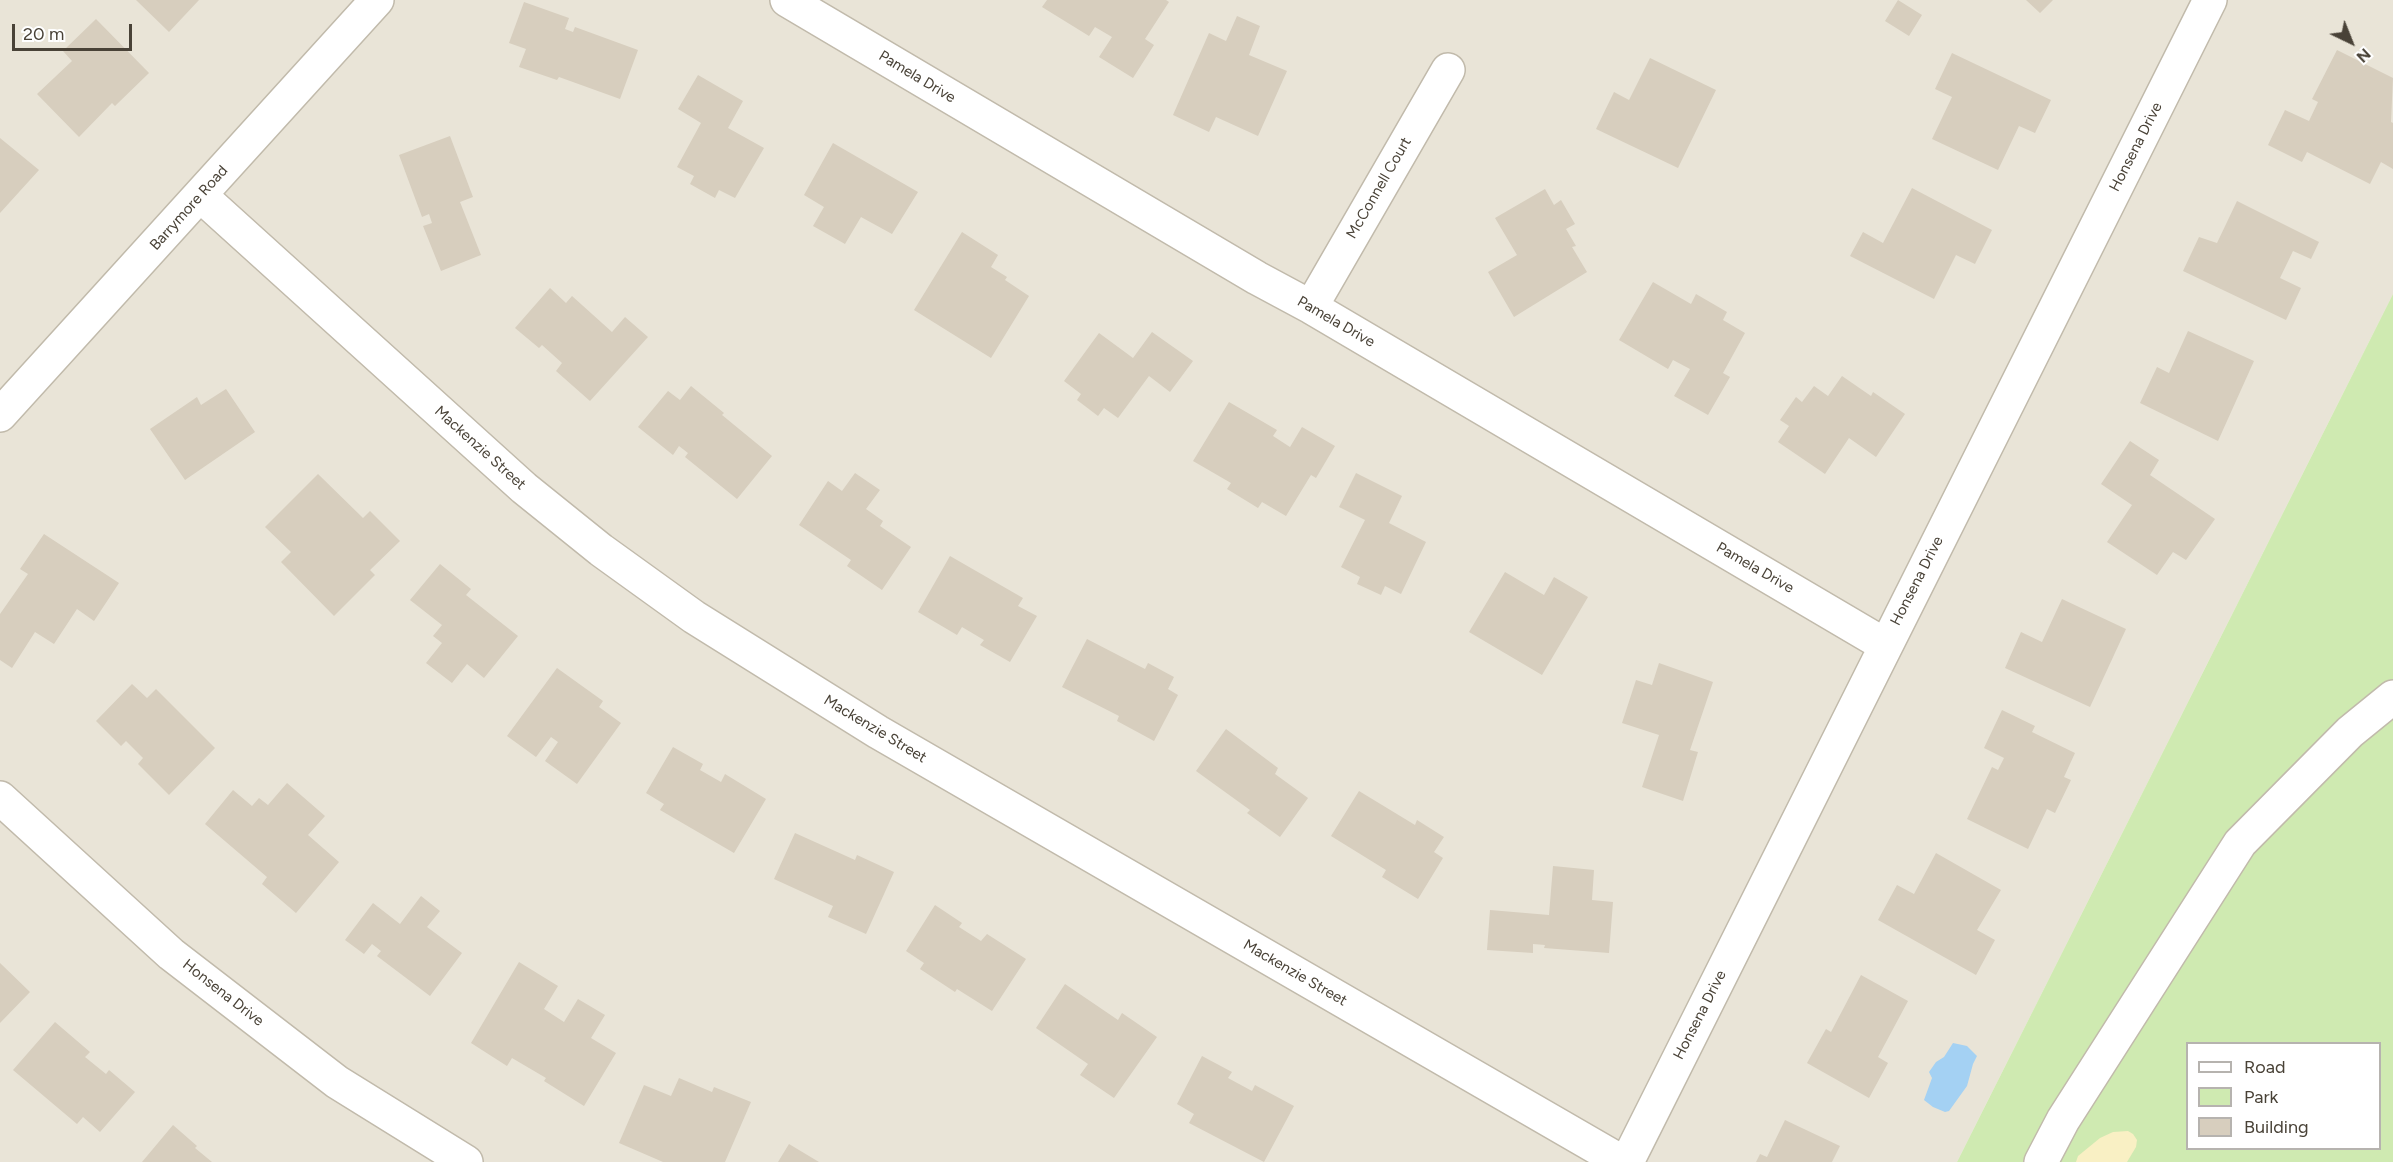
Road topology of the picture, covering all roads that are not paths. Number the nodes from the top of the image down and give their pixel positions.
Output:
1 (377, 0) edge
2 (787, 0) edge
3 (2210, 0) edge
4 (1448, 70) dead end
5 (200, 195) junction
6 (1311, 307) junction
7 (0, 415) edge
8 (1885, 645) junction
9 (2393, 697) edge
10 (0, 798) edge
11 (466, 1162) edge
12 (1622, 1162) edge
13 (1626, 1162) edge
14 (2041, 1162) edge

1 - 5 street, Barrymore Road
2 - 6 street, Pamela Drive
3 - 8 street, Honsena Drive
4 - 6 street, McConnell Court
5 - 7 street, Barrymore Road
5 - 12 street, Mackenzie Street
6 - 8 street, Pamela Drive
8 - 13 street, Honsena Drive
9 - 14 street
10 - 11 street, Honsena Drive

